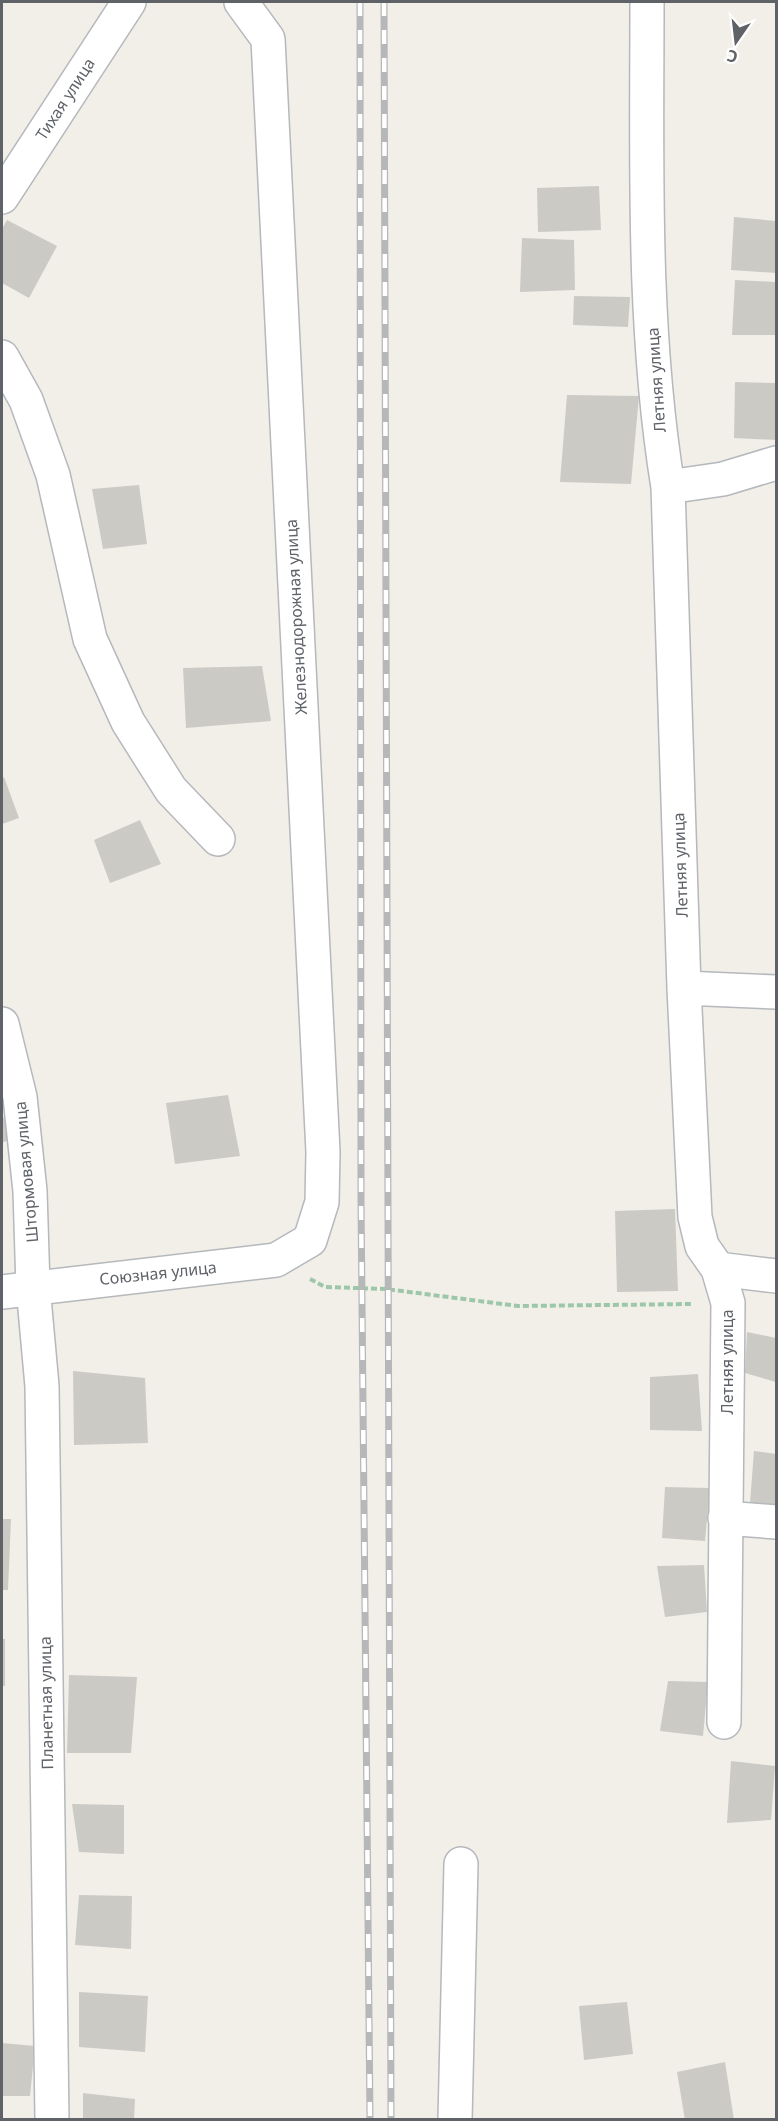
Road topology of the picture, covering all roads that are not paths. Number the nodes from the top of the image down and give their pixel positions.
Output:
1 (129, 2) edge
2 (241, 2) edge
3 (647, 2) edge
4 (2, 197) edge
5 (2, 357) edge
6 (777, 463) edge
7 (668, 487) junction
8 (218, 839) dead end
9 (684, 988) junction
10 (777, 992) edge
11 (2, 1024) edge
12 (16, 1189) edge
13 (310, 1240) joint
14 (718, 1269) junction
15 (777, 1276) edge
16 (17, 1289) edge
17 (725, 1518) junction
18 (777, 1522) edge
19 (724, 1722) dead end
20 (461, 1863) dead end
21 (52, 2120) edge
22 (455, 2120) edge

1 - 4 street, Тихая улица
2 - 13 street, Железнодорожная улица
3 - 7 street, Летняя улица
5 - 8 street
6 - 7 street
7 - 9 street, Летняя улица
9 - 10 street
9 - 14 street, Летняя улица
11 - 12 street, Штормовая улица
12 - 16 street, Штормовая улица
13 - 16 street, Союзная улица
14 - 15 street
14 - 17 street, Летняя улица
16 - 21 street, Планетная улица
17 - 18 street
17 - 19 street, Летняя улица
20 - 22 street

